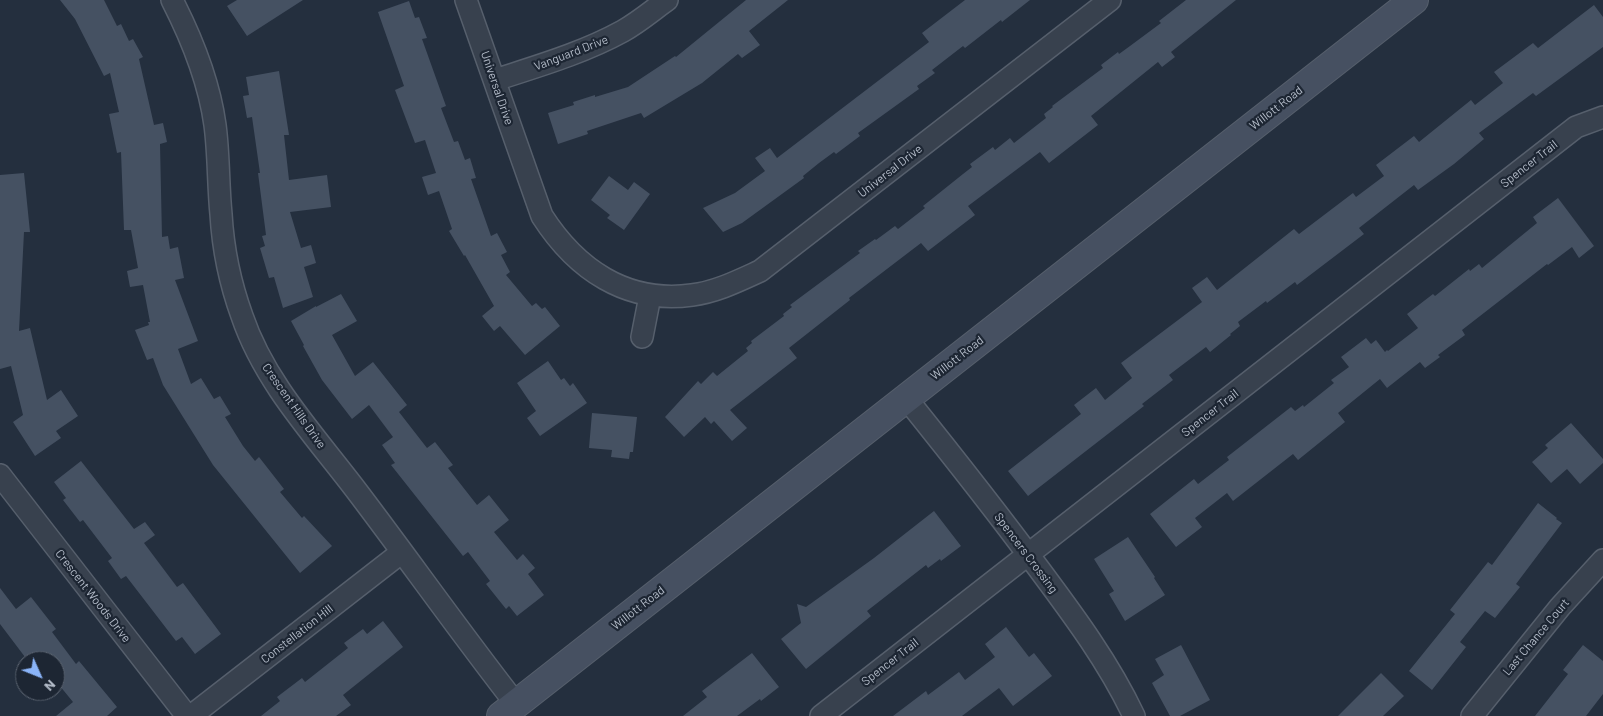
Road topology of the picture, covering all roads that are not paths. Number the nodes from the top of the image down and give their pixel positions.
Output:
1 (172, 0) edge
2 (466, 0) edge
3 (667, 0) edge
4 (1110, 0) edge
5 (1414, 0) edge
6 (495, 80) junction
7 (1603, 117) edge
8 (650, 296) junction
9 (642, 337) dead end
10 (906, 398) junction
11 (0, 474) edge
12 (402, 552) junction
13 (1028, 554) junction
14 (1603, 560) edge
15 (508, 710) edge
16 (187, 716) edge
17 (191, 716) edge
18 (820, 716) edge
19 (1134, 716) edge
20 (1472, 716) edge

1 - 12 street, Crescent Hills Drive
2 - 6 street, Universal Drive
3 - 6 street, Vanguard Drive
4 - 8 street, Universal Drive
5 - 10 main road, Willott Road
6 - 8 street, Universal Drive
7 - 13 street, Spencer Trail
8 - 9 street
10 - 13 street, Spencers Crossing
10 - 15 main road, Willott Road
11 - 16 street, Crescent Woods Drive
12 - 15 street, Crescent Hills Drive
12 - 17 street, Constellation Hill
13 - 18 street, Spencer Trail
13 - 19 street, Spencers Crossing
14 - 20 street, Last Chance Court

